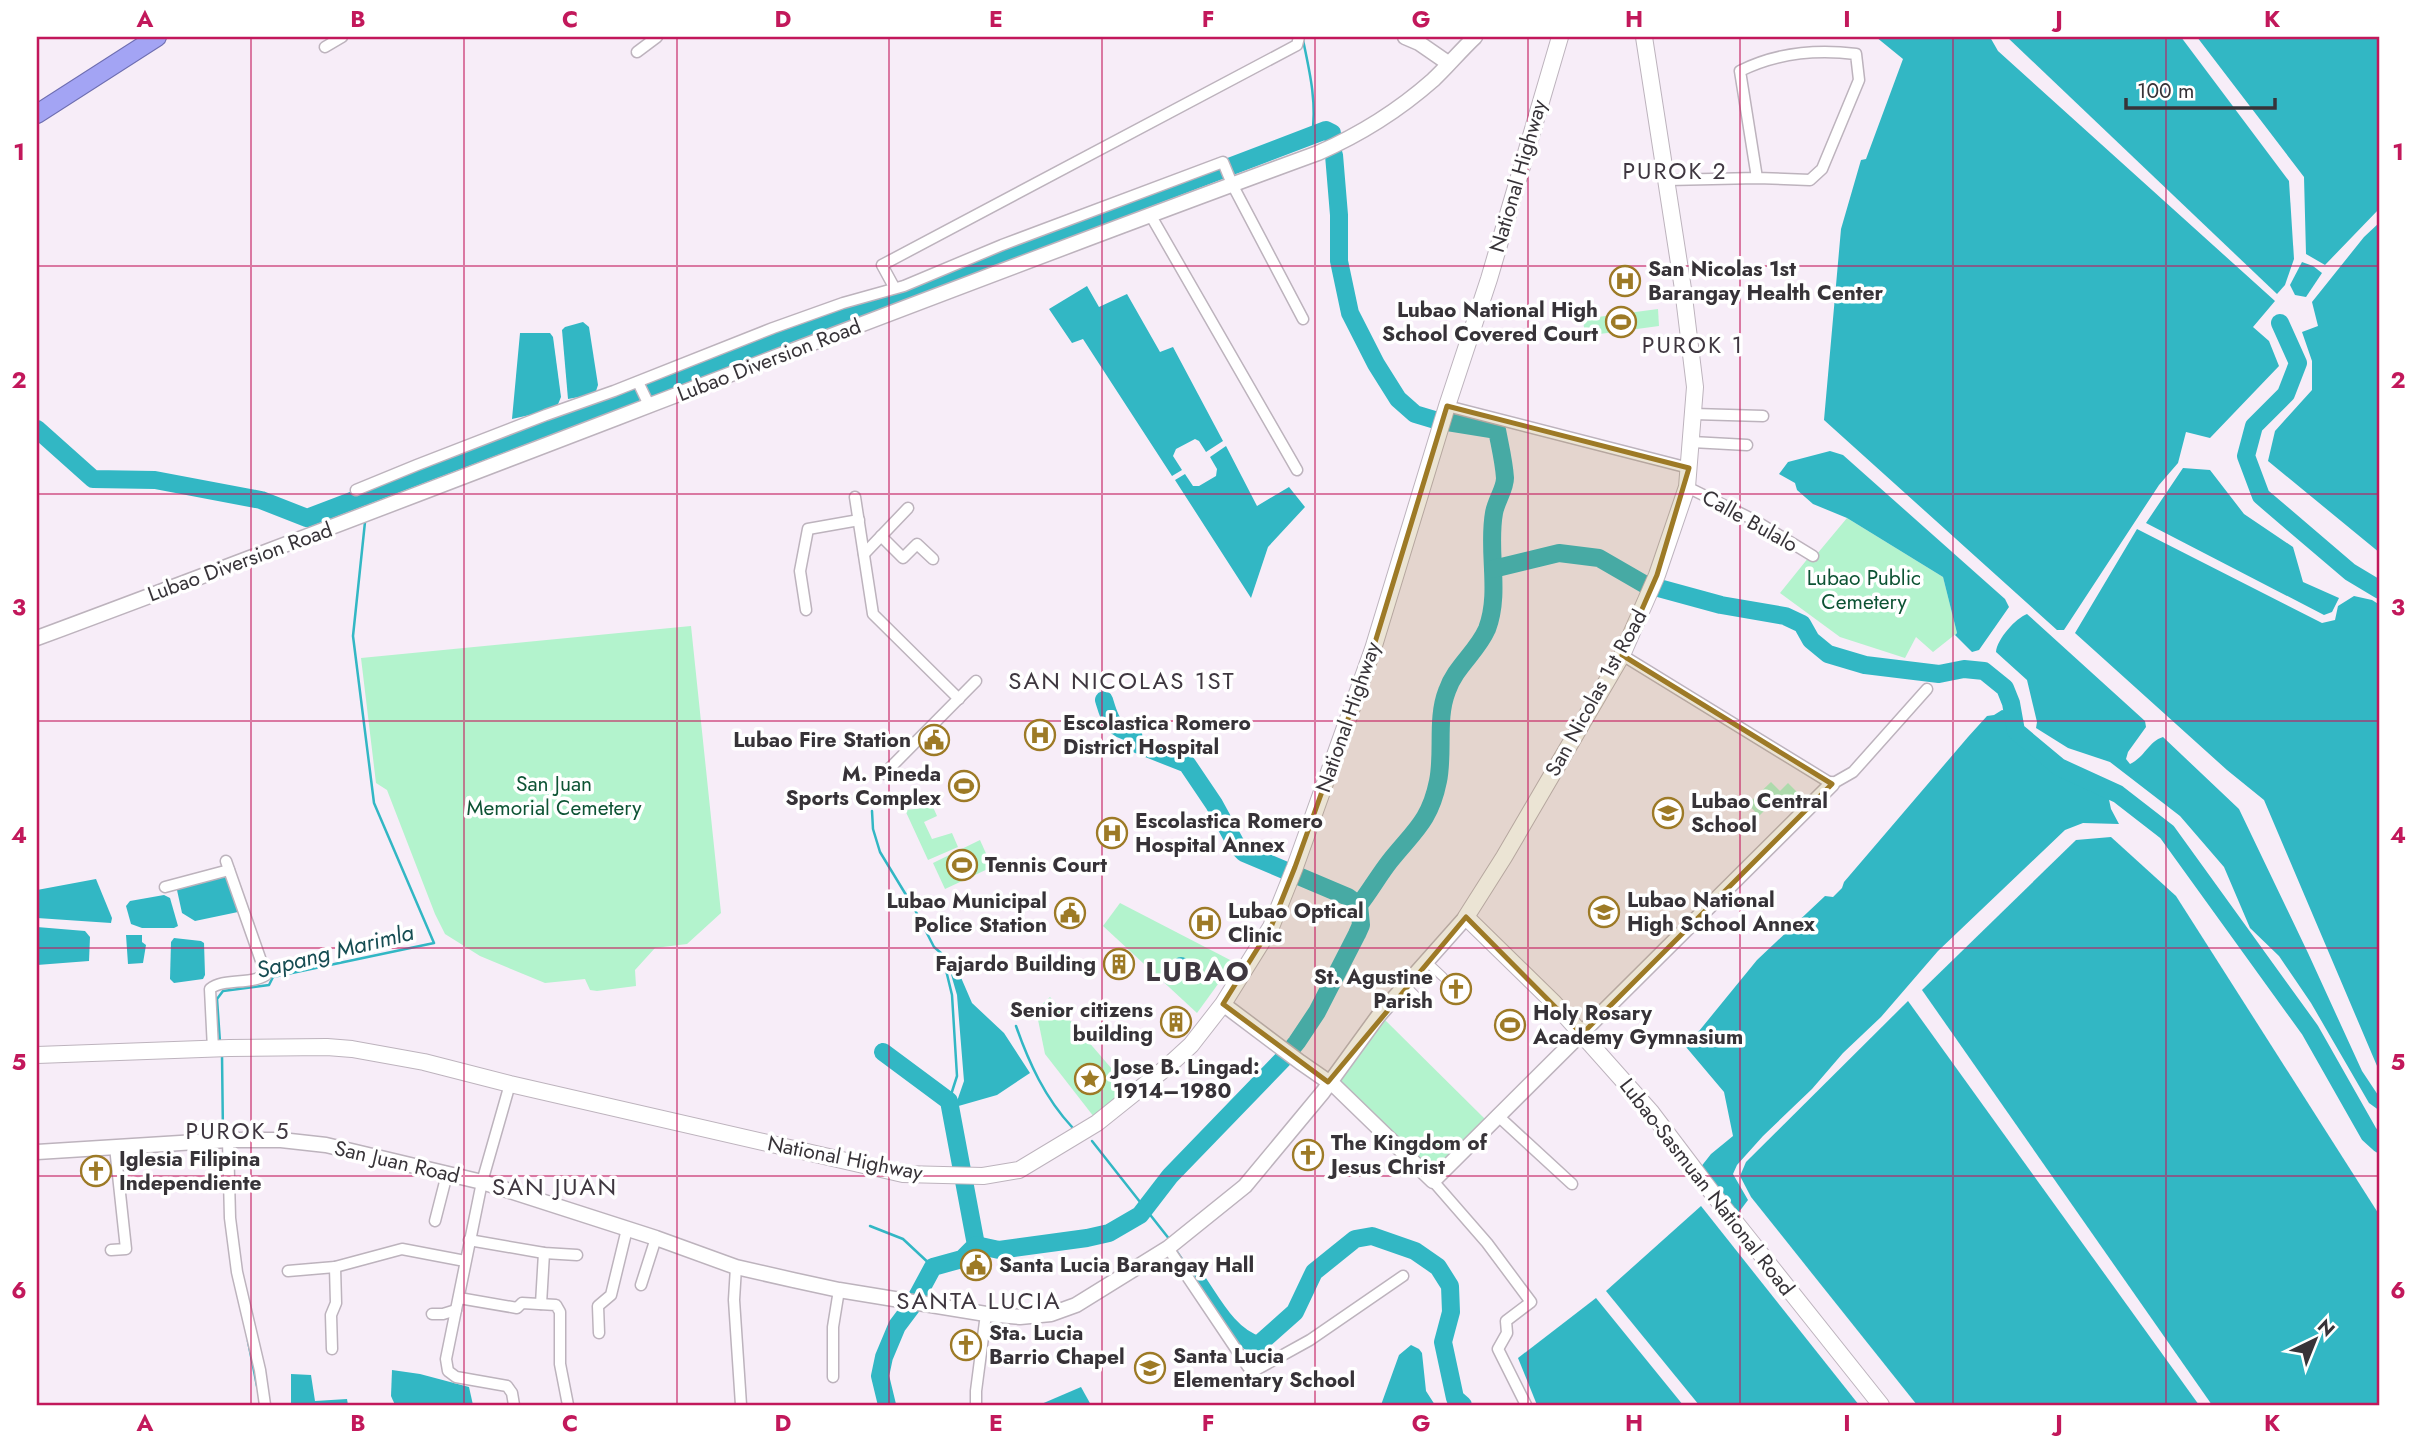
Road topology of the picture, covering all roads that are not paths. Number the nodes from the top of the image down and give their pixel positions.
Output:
1 (157, 37) edge
2 (342, 37) edge
3 (657, 37) edge
4 (1299, 37) edge
5 (1405, 37) edge
6 (1475, 37) edge
7 (1560, 37) edge
8 (1644, 37) edge
9 (325, 47) dead end
10 (637, 52) dead end
11 (1448, 63) junction
12 (37, 114) edge
13 (1757, 178) junction
14 (1667, 180) junction
15 (1231, 183) junction
16 (1151, 216) junction
17 (894, 288) junction
18 (1303, 319) dead end
19 (639, 383) junction
20 (648, 403) junction
21 (1446, 408) junction
22 (1693, 414) junction
23 (1763, 416) dead end
24 (1692, 442) junction
25 (1746, 445) dead end
26 (1689, 468) junction
27 (1297, 470) dead end
28 (1687, 486) junction
29 (356, 491) dead end
30 (855, 497) dead end
31 (908, 508) dead end
32 (859, 520) junction
33 (881, 536) junction
34 (864, 554) junction
35 (1813, 556) dead end
36 (933, 559) dead end
37 (806, 610) dead end
38 (37, 638) edge
39 (1622, 655) junction
40 (976, 681) dead end
41 (1927, 689) dead end
42 (958, 699) junction
43 (884, 774) dead end
44 (1832, 784) junction
45 (164, 887) dead end
46 (1465, 917) junction
47 (1427, 962) junction
48 (1443, 977) dead end
49 (1406, 986) junction
50 (1420, 1000) dead end
51 (1223, 1004) junction
52 (1582, 1034) junction
53 (220, 1049) junction
54 (37, 1055) edge
55 (1328, 1082) junction
56 (510, 1084) junction
57 (1497, 1115) junction
58 (228, 1140) junction
59 (115, 1147) junction
60 (37, 1152) edge
61 (447, 1174) junction
62 (1433, 1181) junction
63 (482, 1182) junction
64 (1572, 1184) dead end
65 (435, 1221) dead end
66 (627, 1229) junction
67 (656, 1238) junction
68 (469, 1241) junction
69 (1172, 1245) junction
70 (111, 1250) dead end
71 (544, 1254) junction
72 (577, 1255) dead end
73 (465, 1261) junction
74 (736, 1266) junction
75 (335, 1267) junction
76 (288, 1271) dead end
77 (1403, 1276) dead end
78 (641, 1285) dead end
79 (839, 1290) junction
80 (459, 1298) junction
81 (541, 1304) junction
82 (456, 1310) junction
83 (432, 1314) dead end
84 (986, 1314) junction
85 (599, 1333) dead end
86 (332, 1349) dead end
87 (833, 1377) dead end
88 (265, 1405) edge
89 (514, 1405) edge
90 (568, 1405) edge
91 (741, 1405) edge
92 (976, 1405) edge
93 (1526, 1405) edge
94 (1881, 1405) edge

1 - 12 highway
2 - 9 street
3 - 10 street
4 - 17 street
5 - 11 street
6 - 11 street, Lubao Diversion Road
7 - 21 main road, National Highway
8 - 14 main road, San Nicolas 1st Road
11 - 15 street, Lubao Diversion Road
13 - 13 street
13 - 14 street
14 - 22 main road, San Nicolas 1st Road
15 - 16 street, Lubao Diversion Road
15 - 17 street
15 - 18 street
16 - 20 street, Lubao Diversion Road
16 - 27 street
17 - 19 street
19 - 20 street
19 - 29 street
20 - 38 street, Lubao Diversion Road
21 - 26 street
21 - 51 main road, National Highway
22 - 23 street
22 - 24 main road, San Nicolas 1st Road
24 - 25 street
24 - 26 main road, San Nicolas 1st Road
26 - 28 main road, San Nicolas 1st Road
28 - 35 street, Calle Bulalo
28 - 39 main road, San Nicolas 1st Road
30 - 32 street
31 - 33 street
32 - 34 street
32 - 37 street
33 - 34 street
33 - 36 street
34 - 42 street
39 - 44 street
39 - 46 main road, San Nicolas 1st Road
40 - 42 street
41 - 44 street
42 - 43 street
44 - 52 street
45 - 53 street
46 - 47 street, San Juan Road
46 - 52 main road, Lubao-Sasmuan National Road
47 - 48 street
47 - 49 street, San Juan Road
49 - 50 street
49 - 55 street, San Juan Road
51 - 55 street
51 - 56 main road, National Highway
52 - 57 street
52 - 94 main road, Lubao-Sasmuan National Road
53 - 54 main road, National Highway
53 - 56 main road, National Highway
55 - 62 street
55 - 69 street, San Juan Road
56 - 63 street
57 - 62 street
57 - 64 street
58 - 59 street, San Juan Road
58 - 61 street, San Juan Road
58 - 88 street
59 - 60 street, San Juan Road
59 - 70 street
61 - 63 street, San Juan Road
61 - 65 street
62 - 93 street
63 - 66 street, San Juan Road
63 - 68 street
66 - 67 street, San Juan Road
66 - 85 street
67 - 74 street, San Juan Road
67 - 78 street
68 - 71 street
68 - 73 street
69 - 77 street
69 - 84 street, San Juan Road
71 - 72 street
71 - 81 street
73 - 75 street
73 - 80 street
74 - 79 street, San Juan Road
74 - 91 street
75 - 76 street
75 - 86 street
79 - 84 street, San Juan Road
79 - 87 street
80 - 81 street
80 - 82 street
81 - 90 street
82 - 83 street
82 - 89 street
84 - 92 street

